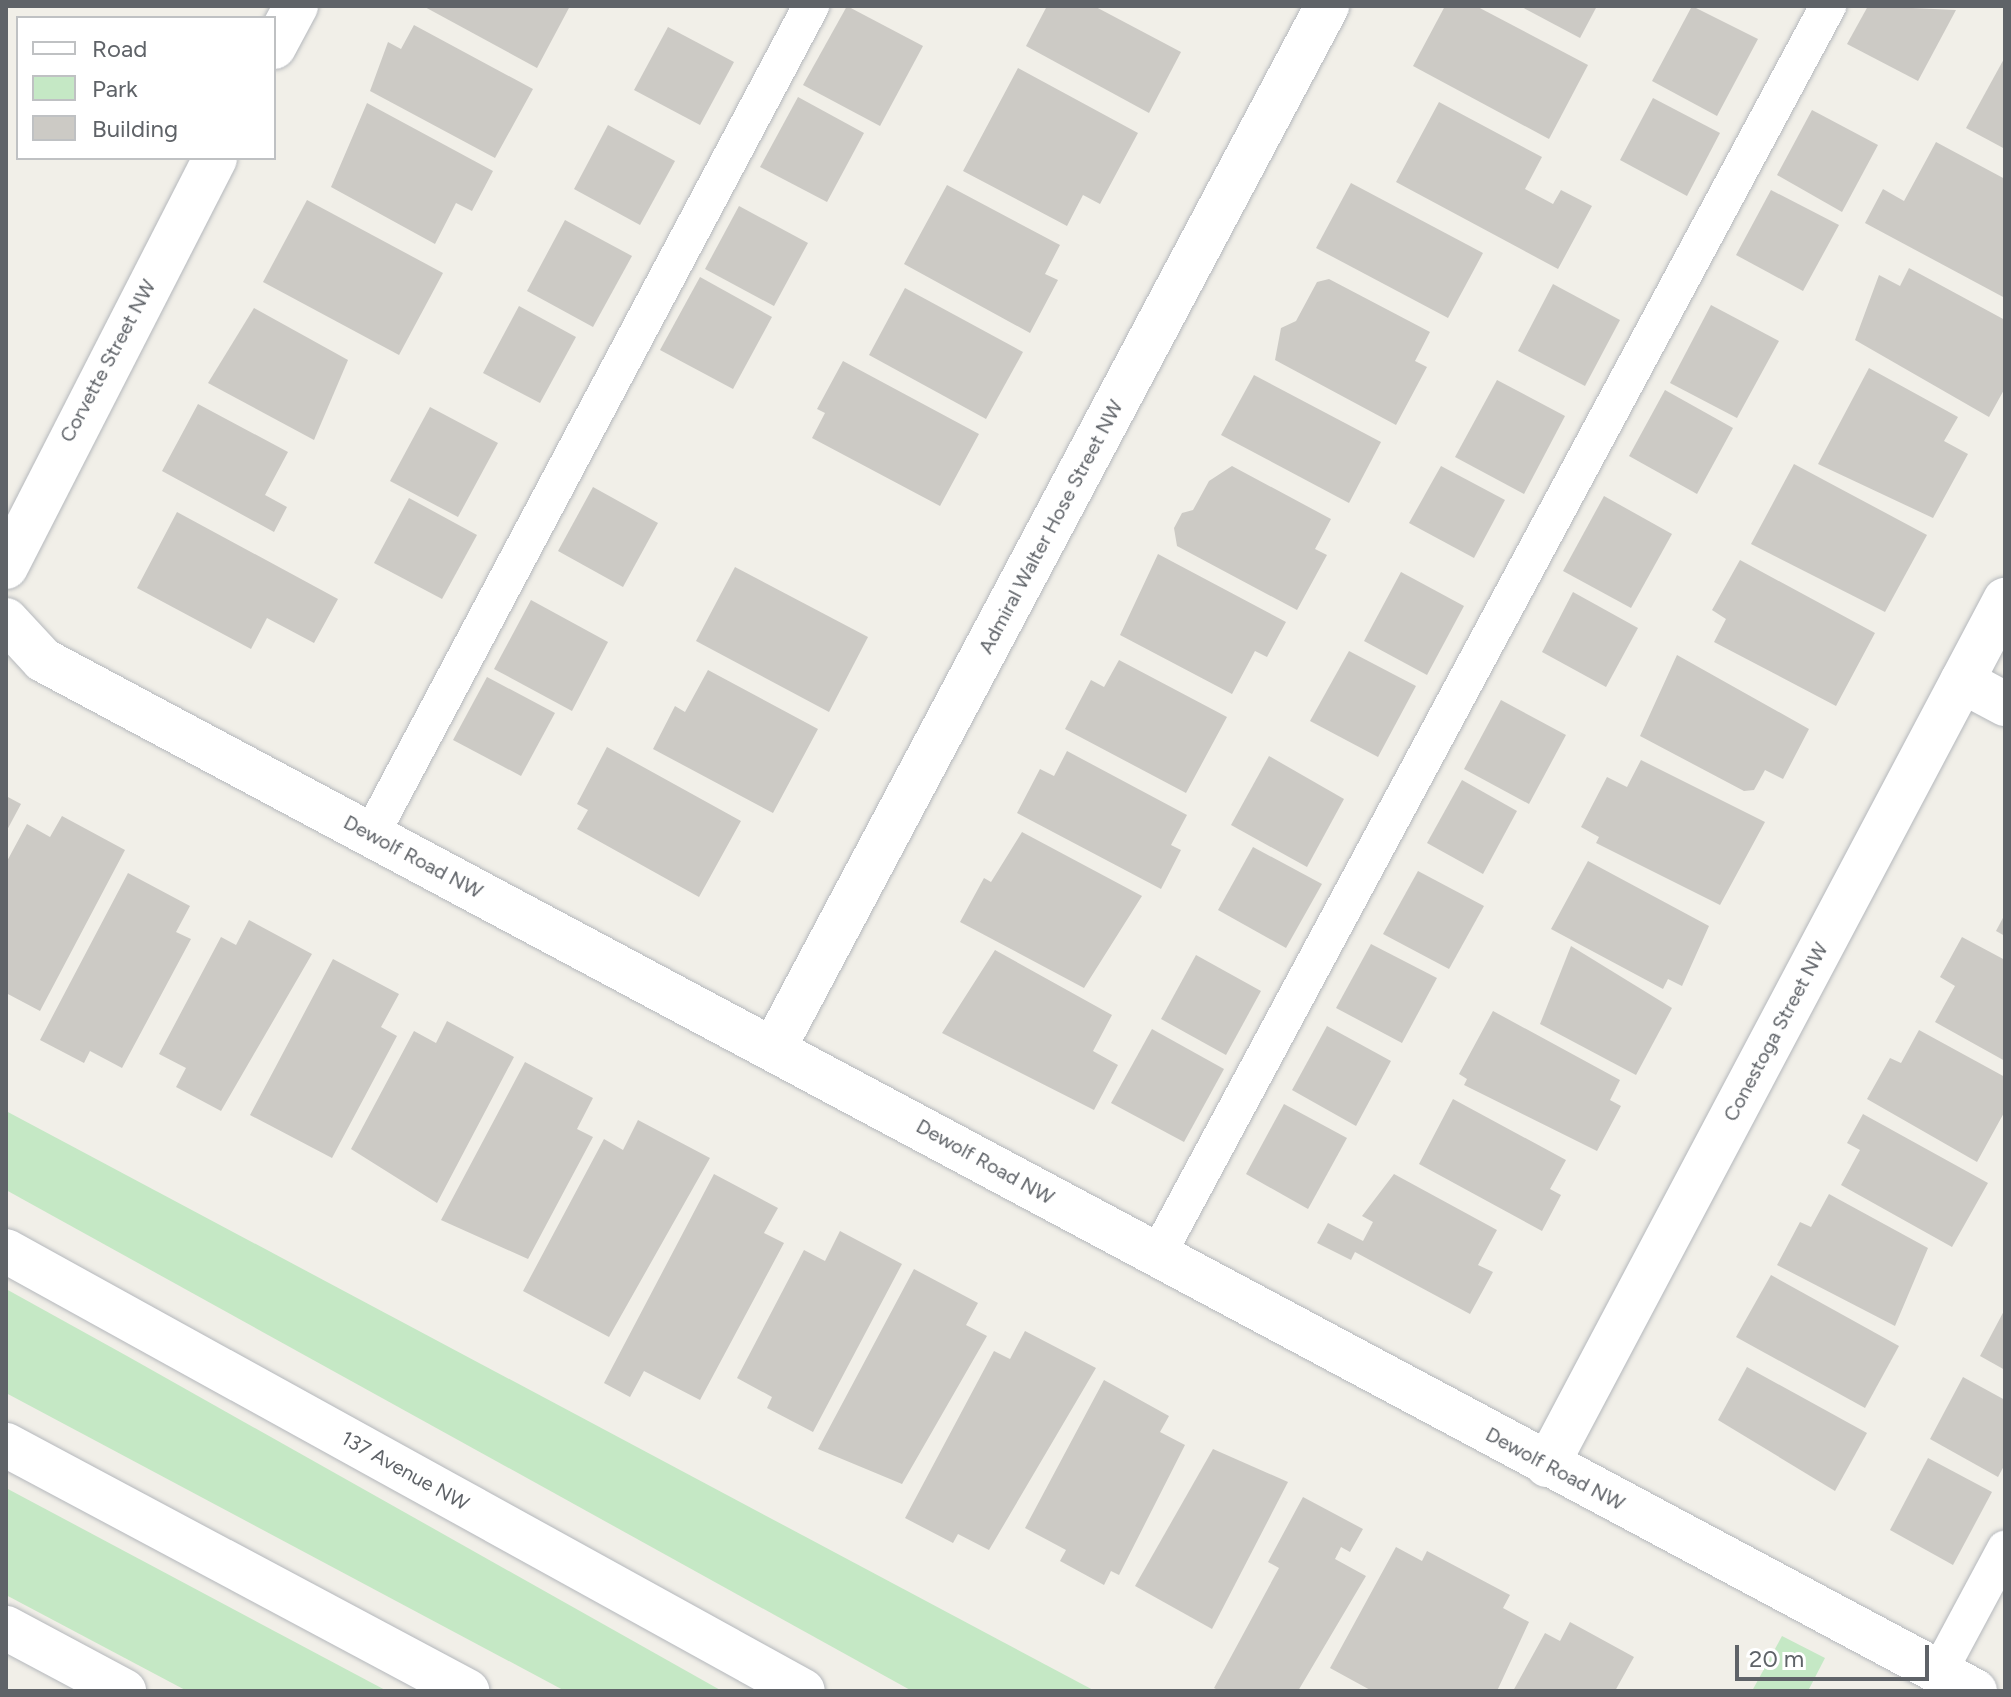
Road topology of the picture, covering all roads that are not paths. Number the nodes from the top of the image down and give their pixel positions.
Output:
1 (296, 6) edge
2 (811, 6) edge
3 (1327, 6) edge
4 (1828, 6) edge
5 (276, 43) edge
6 (214, 160) edge
7 (6, 567) edge
8 (2005, 600) edge
9 (6, 620) edge
10 (1962, 681) junction
11 (2005, 704) edge
12 (371, 835) junction
13 (774, 1048) junction
14 (6, 1251) edge
15 (1157, 1256) junction
16 (6, 1445) edge
17 (1547, 1465) junction
18 (2005, 1549) edge
19 (6, 1628) edge
20 (1957, 1681) edge
21 (124, 1691) edge
22 (467, 1691) edge
23 (803, 1691) edge

1 - 5 street
2 - 12 lane
3 - 13 street, Admiral Walter Hose Street NW
4 - 15 lane
6 - 7 street, Corvette Street NW
8 - 10 street, Conestoga Street NW
9 - 12 street, Dewolf Road NW
10 - 11 street
10 - 17 street, Conestoga Street NW
12 - 13 street, Dewolf Road NW
13 - 15 street, Dewolf Road NW
14 - 23 street, 137 Avenue NW
15 - 17 street, Dewolf Road NW
16 - 22 street
17 - 20 street, Dewolf Road NW
18 - 20 lane
19 - 21 street

